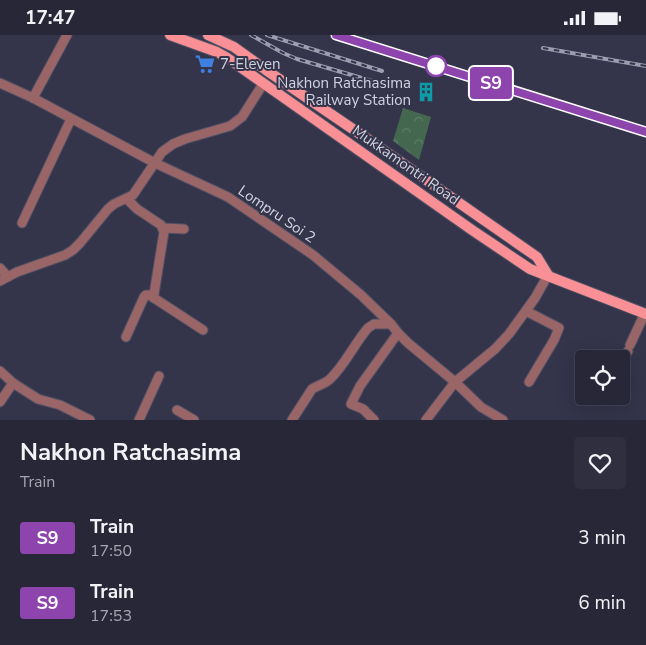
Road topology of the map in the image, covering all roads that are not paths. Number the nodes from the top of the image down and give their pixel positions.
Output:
1 (67, 35) edge
2 (170, 35) edge
3 (208, 35) edge
4 (266, 70) junction
5 (0, 83) edge
6 (263, 84) junction
7 (33, 98) junction
8 (71, 119) junction
9 (155, 163) junction
10 (127, 199) junction
11 (22, 223) dead end
12 (163, 228) junction
13 (184, 229) dead end
14 (0, 268) edge
15 (548, 275) junction
16 (4, 279) edge
17 (154, 298) junction
18 (526, 311) junction
19 (645, 313) edge
20 (391, 324) junction
21 (203, 329) dead end
22 (398, 333) junction
23 (126, 337) dead end
24 (628, 350) edge
25 (0, 371) edge
26 (159, 376) dead end
27 (454, 382) junction
28 (529, 382) dead end
29 (13, 383) junction
30 (0, 402) edge
31 (177, 410) dead end
32 (90, 420) edge
33 (139, 420) edge
34 (194, 420) edge
35 (292, 420) edge
36 (374, 420) edge
37 (426, 420) edge
38 (503, 420) edge

1 - 7 street
2 - 6 main road, Mukkamontri Road
3 - 4 main road, Mukkamontri Road
4 - 6 main road
4 - 15 main road, Mukkamontri Road
5 - 7 street, Lompru Soi 2
6 - 9 street
6 - 15 main road, Mukkamontri Road
7 - 8 street, Lompru Soi 2
8 - 9 street, Lompru Soi 2
8 - 11 street
9 - 10 street
9 - 20 street, Lompru Soi 2
10 - 12 street
10 - 16 street
12 - 13 street
12 - 17 street
14 - 16 street
15 - 18 street
15 - 19 main road, Mukkamontri Road
17 - 21 street
17 - 23 street
18 - 27 street
18 - 28 street
19 - 24 street
20 - 22 street, Lompru Soi 2
20 - 35 street
22 - 27 street, Lompru Soi 2
22 - 36 street
25 - 29 street
26 - 33 street
27 - 37 street
27 - 38 street, Lompru Soi 2
29 - 30 street
29 - 32 street
31 - 34 street

